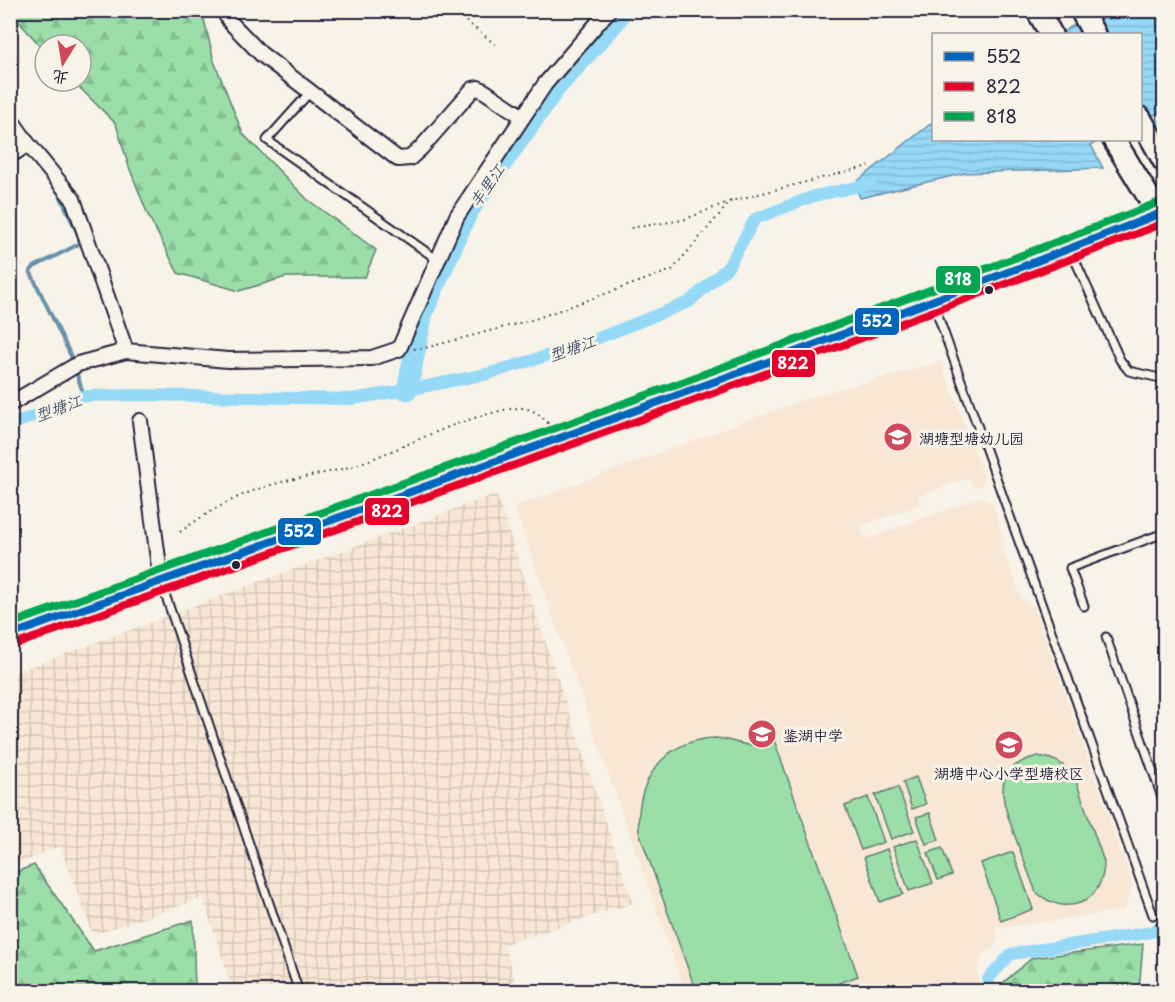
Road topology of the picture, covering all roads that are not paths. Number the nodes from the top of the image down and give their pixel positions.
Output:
1 (223, 10) edge
2 (609, 10) edge
3 (1081, 10) edge
4 (1037, 11) edge
5 (1050, 33) edge
6 (1093, 33) edge
7 (310, 92) junction
8 (523, 117) junction
9 (10, 118) edge
10 (1144, 124) edge
11 (1116, 143) edge
12 (19, 150) edge
13 (1164, 161) edge
14 (1162, 213) edge
15 (1070, 248) junction
16 (438, 260) junction
17 (932, 300) junction
18 (126, 351) junction
19 (1164, 379) edge
20 (10, 404) edge
21 (140, 421) dead end
22 (1164, 533) edge
23 (161, 582) junction
24 (1084, 606) dead end
25 (10, 635) edge
26 (1107, 637) dead end
27 (1164, 803) edge
28 (1153, 915) road end
29 (299, 992) edge

1 - 7 street
2 - 8 street
3 - 6 main road
4 - 5 main road
7 - 8 street
7 - 16 lane
8 - 16 street
9 - 12 street
10 - 13 main road
11 - 14 main road
12 - 18 street
14 - 15 main road
15 - 17 main road
15 - 19 lane
16 - 18 street
17 - 23 main road
17 - 28 lane
18 - 20 street
21 - 23 street
22 - 24 lane
23 - 25 main road
23 - 29 lane
26 - 27 lane

